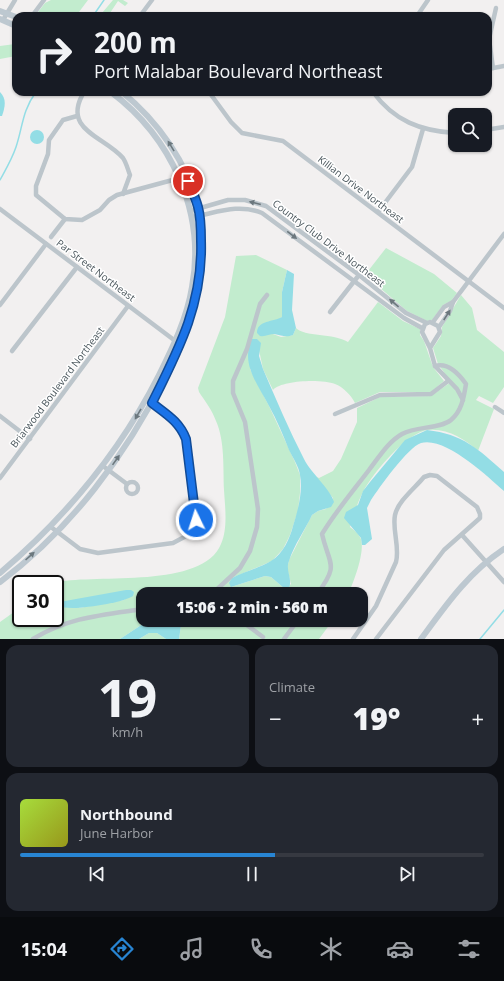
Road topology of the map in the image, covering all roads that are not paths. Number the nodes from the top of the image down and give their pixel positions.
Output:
1 (15, 0) edge
2 (44, 0) edge
3 (152, 0) edge
4 (428, 0) edge
5 (496, 8) dead end
6 (3, 12) edge
7 (35, 12) edge
8 (143, 12) edge
9 (420, 12) edge
10 (1, 20) edge
11 (12, 24) edge
12 (492, 26) edge
13 (504, 66) edge
14 (492, 68) edge
15 (82, 96) edge
16 (116, 96) edge
17 (126, 96) edge
18 (211, 96) edge
19 (376, 96) edge
20 (77, 116) junction
21 (504, 127) edge
22 (423, 129) junction
23 (492, 129) edge
24 (448, 132) edge
25 (180, 178) junction
26 (123, 194) junction
27 (198, 208) junction
28 (0, 209) edge
29 (190, 210) junction
30 (378, 212) junction
31 (200, 216) junction
32 (192, 217) junction
33 (65, 219) junction
34 (504, 234) edge
35 (52, 237) dead end
36 (46, 244) junction
37 (77, 267) junction
38 (359, 275) junction
39 (470, 281) junction
40 (354, 282) junction
41 (268, 295) dead end
42 (452, 302) junction
43 (0, 305) edge
44 (128, 306) junction
45 (504, 308) edge
46 (330, 312) dead end
47 (433, 322) junction
48 (427, 323) junction
49 (439, 327) junction
50 (422, 328) junction
51 (426, 339) junction
52 (435, 339) junction
53 (178, 343) junction
54 (430, 348) junction
55 (12, 351) dead end
56 (436, 366) junction
57 (448, 381) junction
58 (463, 400) junction
59 (149, 401) junction
60 (495, 407) dead end
61 (504, 413) edge
62 (335, 414) dead end
63 (0, 416) edge
64 (30, 439) junction
65 (106, 468) junction
66 (0, 478) edge
67 (127, 484) dead end
68 (54, 529) junction
69 (462, 535) junction
70 (504, 549) edge
71 (486, 561) junction
72 (9, 570) junction
73 (0, 573) edge
74 (0, 582) edge
75 (504, 582) edge
76 (220, 587) edge
77 (323, 587) edge
78 (136, 609) edge
79 (249, 627) edge
80 (293, 627) edge
81 (263, 638) edge
82 (33, 639) edge
83 (284, 639) edge
84 (353, 639) edge
85 (376, 639) edge
86 (420, 639) edge

1 - 6 street
2 - 7 street
3 - 8 street
4 - 9 street
5 - 12 street
6 - 10 street
10 - 11 street
13 - 14 street
15 - 20 street
16 - 25 street
27 -> 17 street
18 - 30 street, Killian Drive Northeast
19 - 22 street
20 - 26 street
20 - 33 street
21 - 23 street
22 - 24 street
22 - 30 street
25 - 26 street
25 - 29 street
26 - 33 street
27 - 29 street, Country Club Drive Northeast
27 - 31 street
38 -> 27 street, Country Club Drive Northeast
28 - 36 street, Par Street Northeast
29 - 32 street
30 - 39 street, Killian Drive Northeast
31 - 32 street, Country Club Drive Northeast
31 -> 40 street, Country Club Drive Northeast
31 - 53 street
32 - 53 street
33 - 35 street
34 - 39 street
36 - 37 street, Par Street Northeast
36 - 43 street
37 - 44 street, Par Street Northeast
37 - 55 street
38 - 40 street
48 -> 38 street, Country Club Drive Northeast
39 - 42 street
39 - 45 street, Killian Drive Northeast
40 - 46 street
40 - 50 street, Country Club Drive Northeast
41 - 76 street
42 - 47 street
49 -> 42 street
44 - 53 street, Par Street Northeast
44 - 64 street, Briarwood Boulevard Northeast
47 - 48 street
47 - 49 street
48 - 50 street
49 - 52 street
50 - 51 street
51 - 52 street
51 - 54 street
52 - 54 street
53 - 59 street
54 - 56 street
56 - 57 street
56 - 58 street
57 - 58 street
57 - 62 street
58 - 77 street
59 - 65 street
59 - 68 street
60 - 61 street
63 - 64 street
64 - 66 street, Briarwood Boulevard Northeast
65 - 67 street
65 - 68 street
68 - 72 street
69 - 71 street
69 - 84 street
69 - 85 street
70 - 71 street
71 - 75 street
71 - 86 street
72 - 73 street
72 - 74 street
78 - 82 street
79 - 81 street
80 - 83 street

